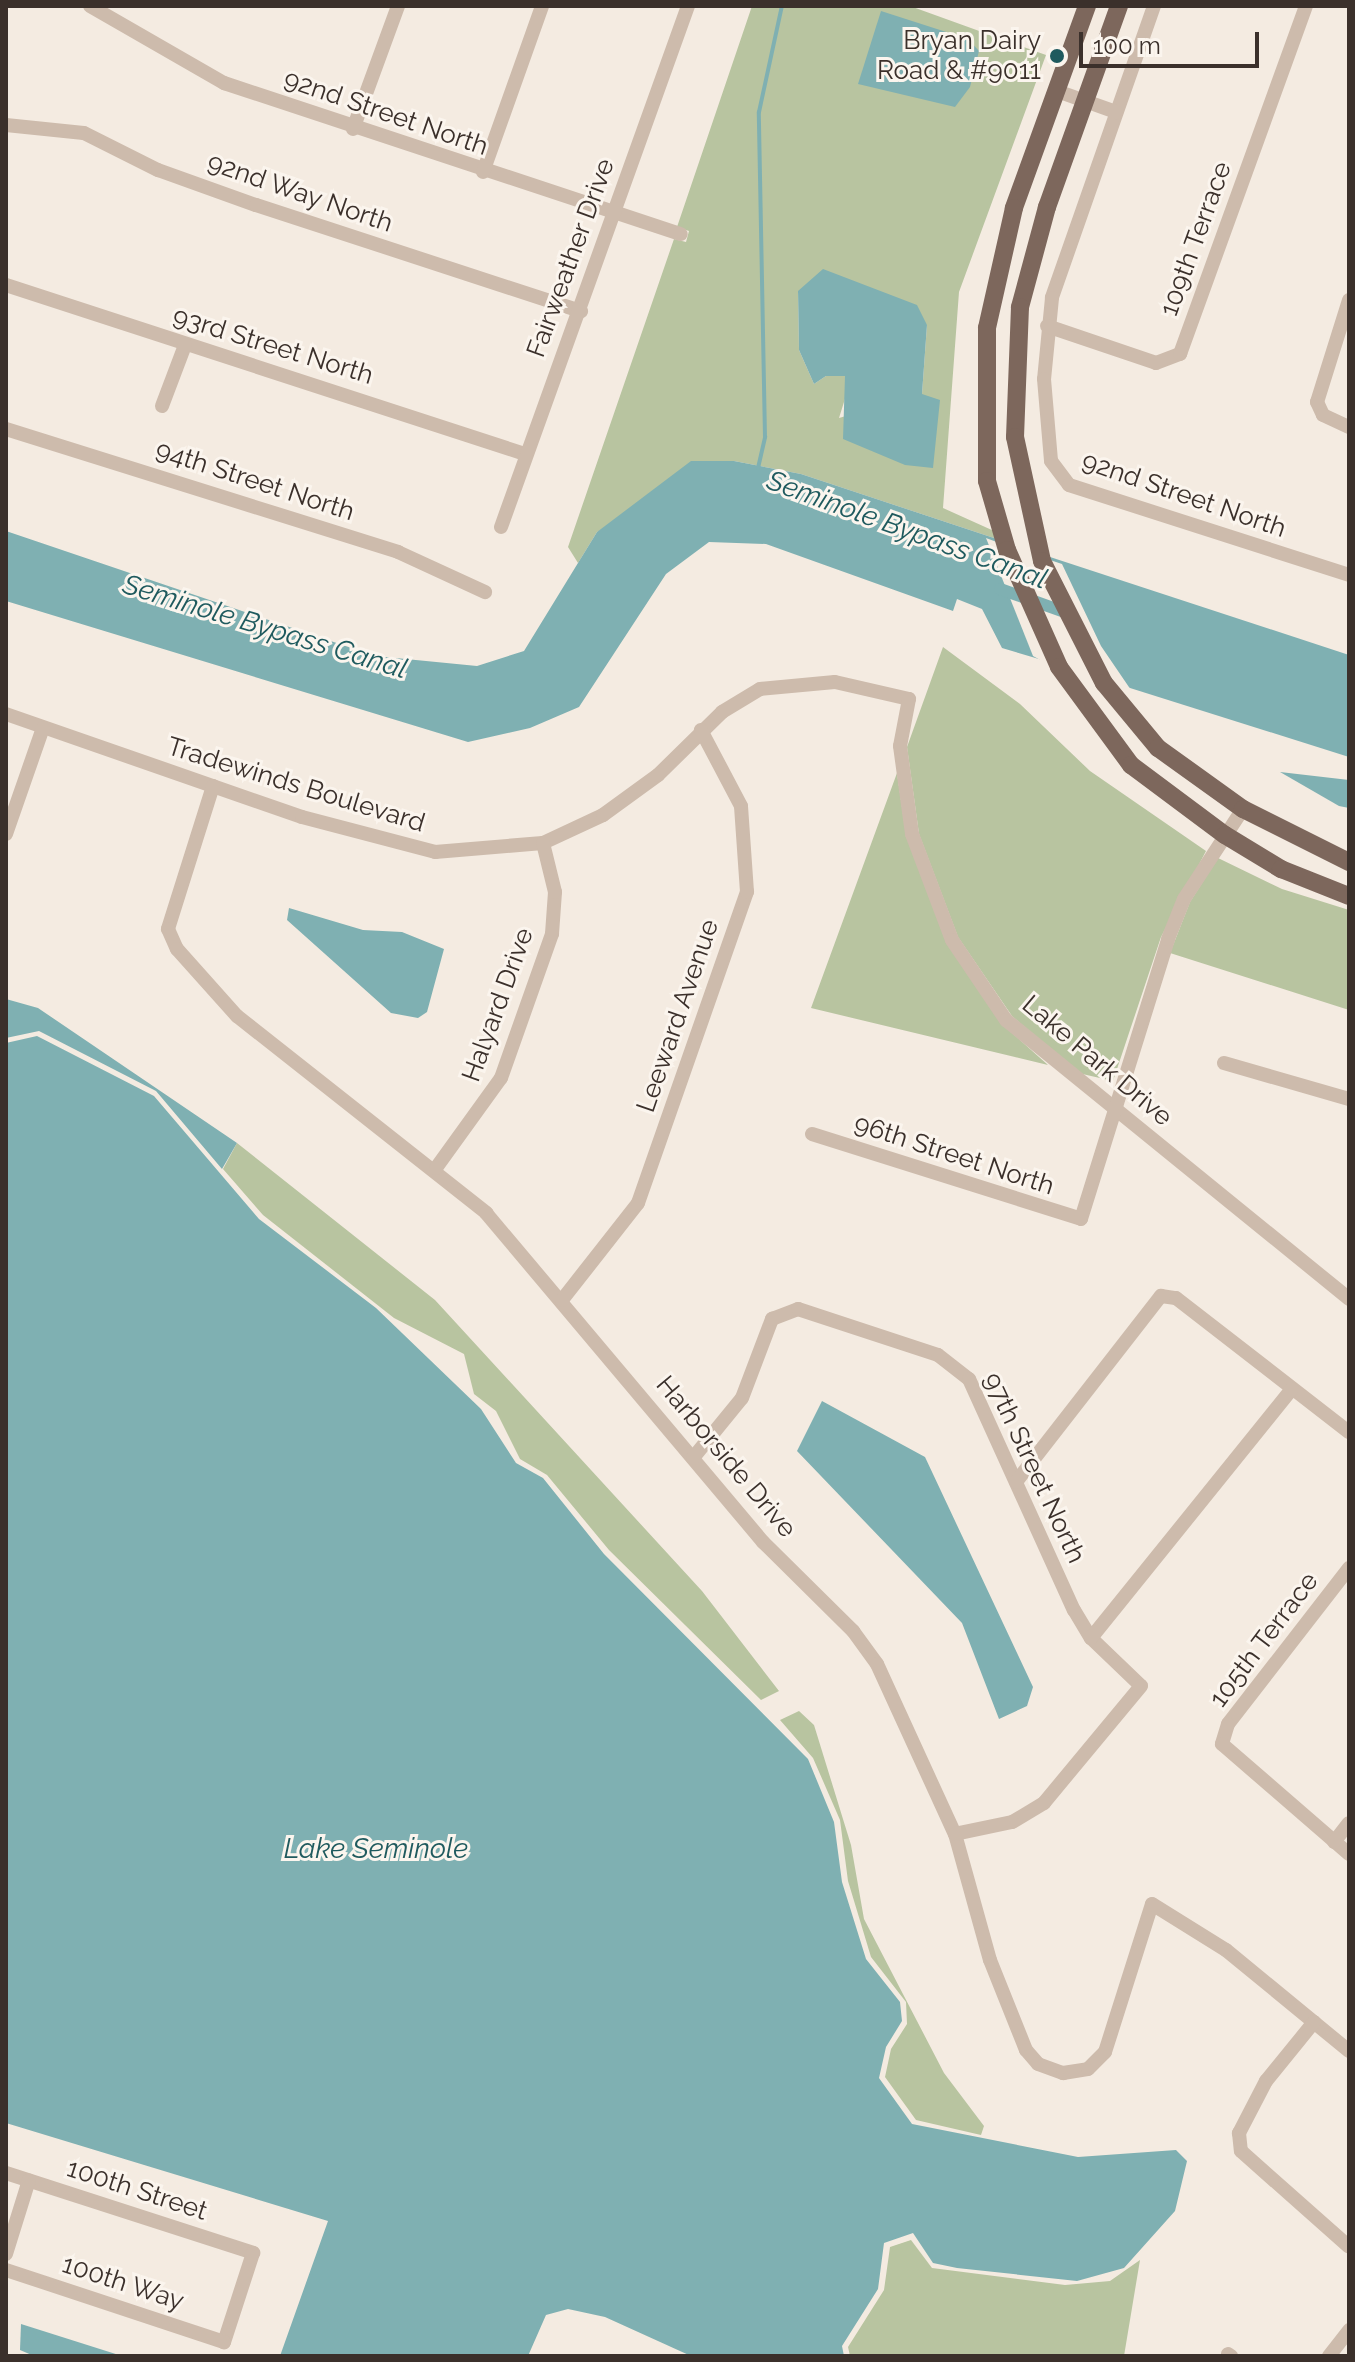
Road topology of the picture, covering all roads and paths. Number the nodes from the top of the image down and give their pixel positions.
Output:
1 (90, 6) edge
2 (398, 6) edge
3 (542, 6) edge
4 (688, 6) edge
5 (1087, 6) edge
6 (1119, 6) edge
7 (1154, 6) edge
8 (1306, 6) edge
9 (1057, 91) junction
10 (1085, 102) junction
11 (1116, 112) junction
12 (6, 125) edge
13 (353, 129) junction
14 (483, 172) junction
15 (612, 212) junction
16 (681, 234) dead end
17 (6, 285) edge
18 (1349, 300) edge
19 (581, 311) junction
20 (1047, 326) junction
21 (185, 345) junction
22 (162, 406) dead end
23 (1349, 427) edge
24 (6, 429) edge
25 (525, 454) junction
26 (501, 527) dead end
27 (1349, 575) edge
28 (485, 592) dead end
29 (909, 699) joint
30 (6, 714) edge
31 (43, 728) junction
32 (701, 730) junction
33 (213, 786) junction
34 (1243, 809) junction
35 (6, 834) edge
36 (1225, 835) junction
37 (543, 843) junction
38 (1349, 862) edge
39 (1349, 896) edge
40 (1224, 1063) dead end
41 (1349, 1099) edge
42 (1113, 1107) junction
43 (812, 1134) dead end
44 (436, 1168) junction
45 (1349, 1299) edge
46 (562, 1300) junction
47 (1292, 1389) junction
48 (1347, 1425) edge
49 (693, 1458) junction
50 (1016, 1482) junction
51 (1349, 1568) edge
52 (1091, 1638) junction
53 (1349, 1823) edge
54 (955, 1834) junction
55 (1334, 1842) junction
56 (1349, 1854) edge
57 (1314, 2022) junction
58 (1349, 2051) edge
59 (6, 2173) edge
60 (29, 2180) junction
61 (1349, 2247) edge
62 (6, 2254) edge
63 (6, 2270) edge
64 (1349, 2330) edge
65 (224, 2342) joint
66 (1329, 2356) edge

1 - 13 street, 92nd Street North
2 - 13 street
3 - 14 street
4 - 15 street, Fairweather Drive
5 - 9 main road
6 - 10 main road
7 - 11 street, 92nd Street North
8 - 20 street, 109th Terrace
9 - 10 street
9 - 36 main road
10 - 11 street
10 - 34 main road
11 - 20 street, 92nd Street North
12 - 19 street, 92nd Way North
13 - 14 street, 92nd Street North
14 - 15 street, 92nd Street North
15 - 16 street, 92nd Street North
15 - 19 street, Fairweather Drive
17 - 21 street, 93rd Street North
18 - 23 street
19 - 25 street, Fairweather Drive
20 - 27 street, 92nd Street North
21 - 22 street
21 - 25 street, 93rd Street North
24 - 28 street, 94th Street North
25 - 26 street, Fairweather Drive
29 - 32 street, Tradewinds Boulevard
29 - 42 street, Lake Park Drive
30 - 31 street, Tradewinds Boulevard
31 - 33 street, Tradewinds Boulevard
31 - 35 street
32 - 37 street, Tradewinds Boulevard
32 - 46 street, Leeward Avenue
33 - 37 street, Tradewinds Boulevard
33 - 44 street, Harborside Drive
34 - 36 street
34 - 38 main road
36 - 39 main road
36 - 42 street
37 - 44 street, Halyard Drive
40 - 41 street
42 - 43 street, 96th Street North
42 - 45 street, Lake Park Drive
44 - 46 street, Harborside Drive
46 - 49 street, Harborside Drive
47 - 48 street
47 - 50 street
47 - 52 street
49 - 50 street, 97th Street North
49 - 54 street, Harborside Drive
50 - 52 street, 97th Street North
51 - 55 street, 105th Terrace
52 - 54 street
53 - 55 street
54 - 57 street, Harborside Drive
55 - 56 street
57 - 58 street
57 - 61 street
59 - 60 street, 100th Street
60 - 62 street
60 - 65 street, 100th Street
63 - 65 street, 100th Way
64 - 66 street

